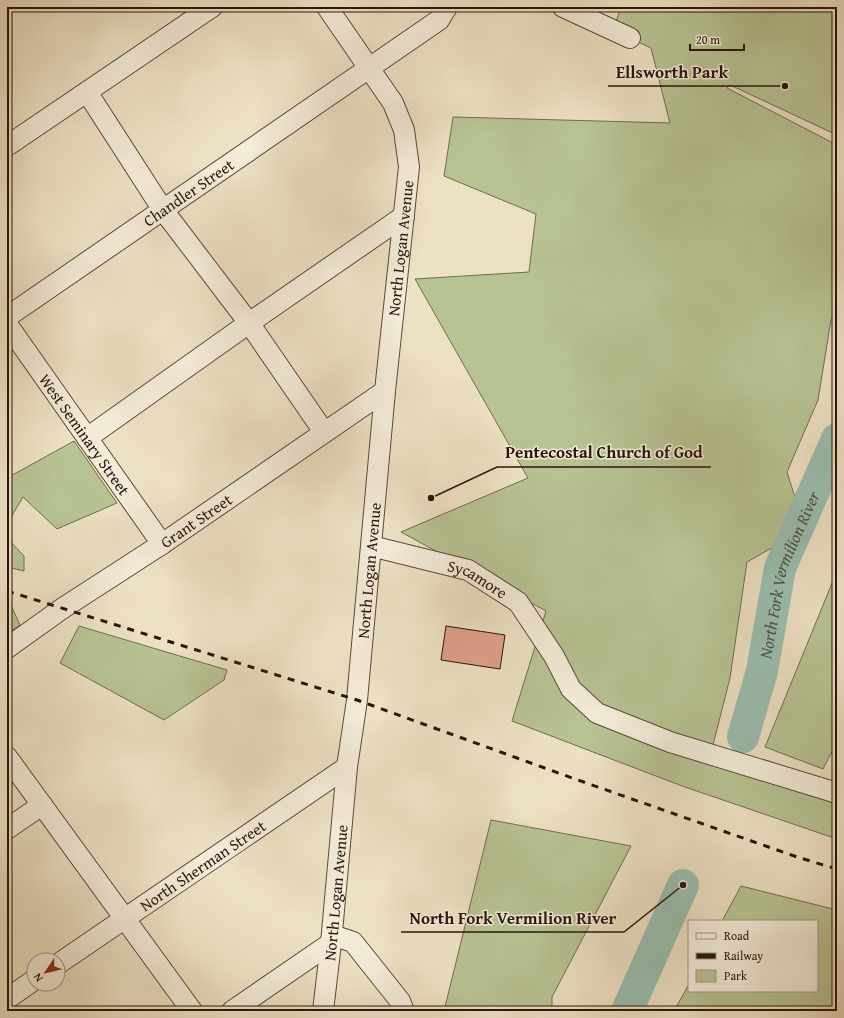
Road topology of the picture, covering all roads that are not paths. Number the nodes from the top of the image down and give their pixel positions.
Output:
1 (212, 7) edge
2 (327, 7) edge
3 (447, 7) edge
4 (563, 7) edge
5 (630, 38) dead end
6 (370, 68) junction
7 (87, 92) junction
8 (7, 146) edge
9 (163, 210) junction
10 (404, 216) junction
11 (7, 317) edge
12 (249, 323) junction
13 (7, 324) edge
14 (385, 391) junction
15 (324, 432) junction
16 (87, 438) junction
17 (162, 544) junction
18 (371, 546) junction
19 (7, 648) edge
20 (7, 756) edge
21 (347, 767) junction
22 (837, 793) edge
23 (42, 805) junction
24 (7, 829) edge
25 (124, 918) junction
26 (331, 939) junction
27 (66, 958) edge
28 (26, 986) edge
29 (7, 999) edge
30 (192, 1011) edge
31 (232, 1011) edge
32 (323, 1011) edge
33 (404, 1011) edge

1 - 7 street
2 - 6 street, North Logan Avenue
3 - 6 street
4 - 5 street
6 - 9 street, Chandler Street
6 - 10 street, North Logan Avenue
7 - 8 street
7 - 9 street
9 - 11 street, Chandler Street
9 - 12 street
10 - 12 street
10 - 14 street, North Logan Avenue
12 - 15 street
12 - 16 street
13 - 16 street, West Seminary Street
14 - 15 street, Grant Street
14 - 18 street, North Logan Avenue
15 - 17 street, Grant Street
16 - 17 street, West Seminary Street
17 - 19 street, Grant Street
18 - 21 street, North Logan Avenue
18 - 22 street, Sycamore
20 - 23 street
21 - 25 street, North Sherman Street
21 - 26 street, North Logan Avenue
23 - 24 street
23 - 25 street
25 - 27 street, North Sherman Street
25 - 30 street
26 - 31 street
26 - 32 street, North Logan Avenue
26 - 33 street
28 - 29 street

